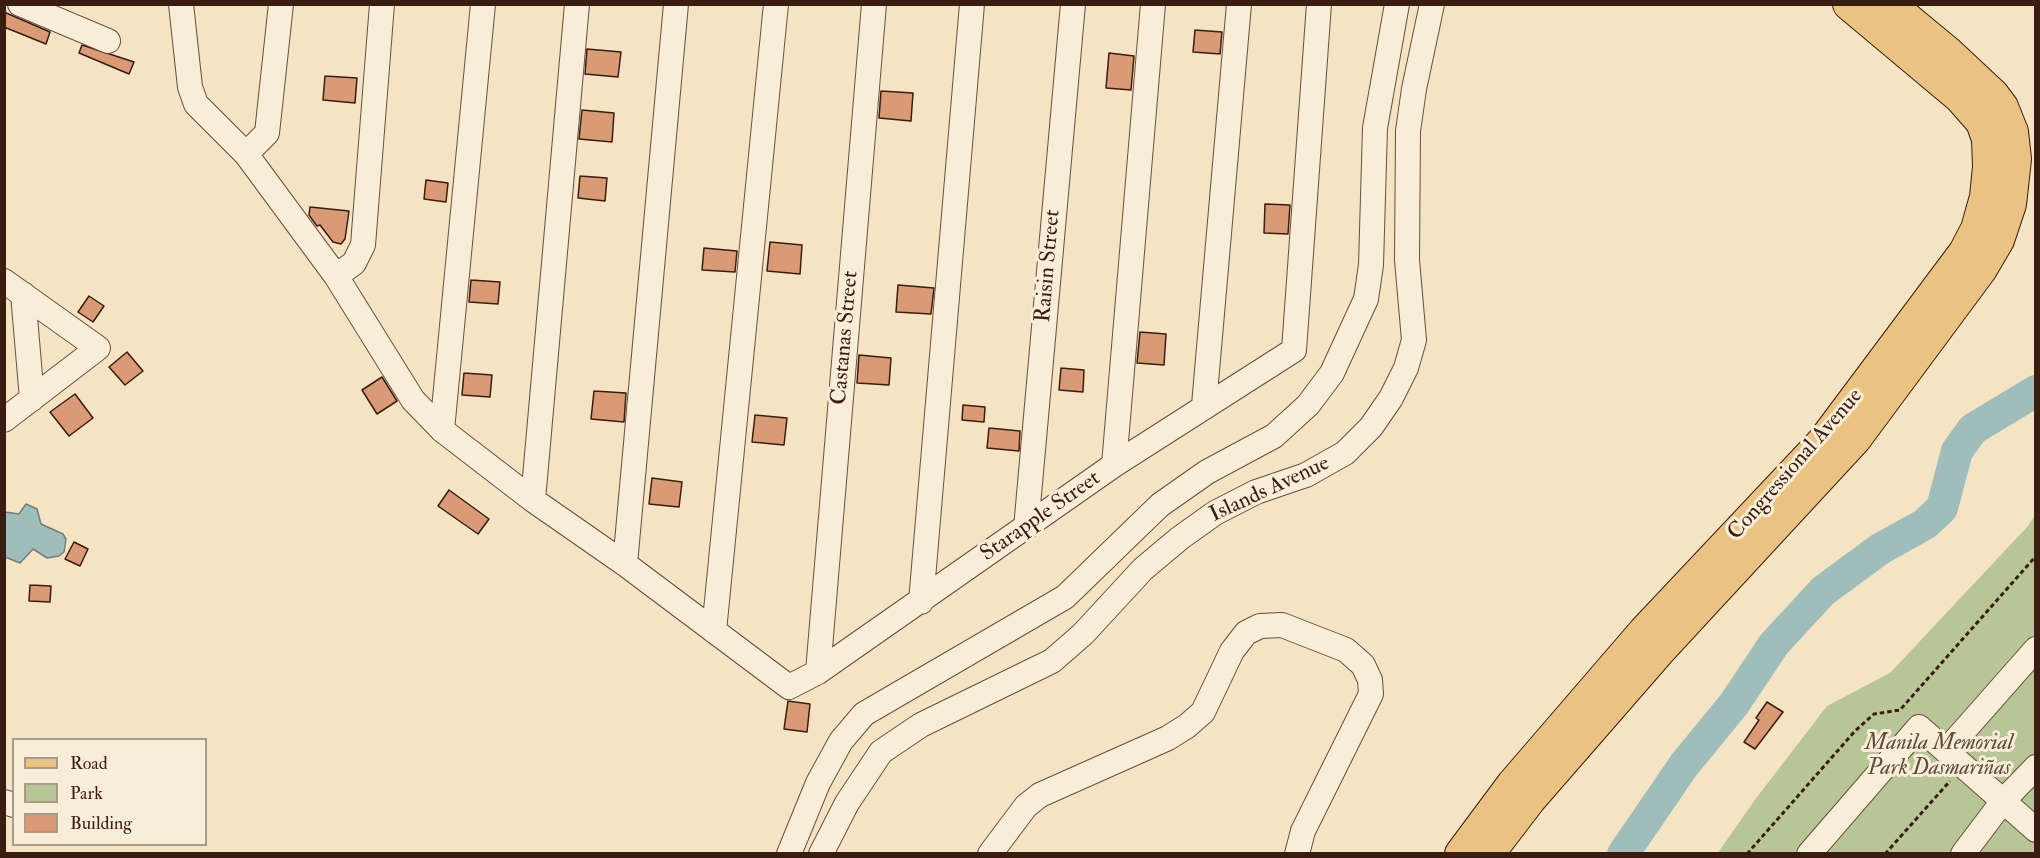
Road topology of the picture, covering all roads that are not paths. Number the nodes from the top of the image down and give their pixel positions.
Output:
1 (181, 4) edge
2 (281, 4) edge
3 (382, 4) edge
4 (483, 4) edge
5 (577, 4) edge
6 (676, 4) edge
7 (776, 4) edge
8 (874, 4) edge
9 (972, 4) edge
10 (1073, 4) edge
11 (1153, 4) edge
12 (1239, 4) edge
13 (1319, 4) edge
14 (1397, 4) edge
15 (1432, 4) edge
16 (1849, 4) edge
17 (1889, 4) edge
18 (32, 7) edge
19 (108, 41) dead end
20 (1374, 128) junction
21 (1408, 131) junction
22 (246, 154) junction
23 (336, 276) junction
24 (14, 287) edge
25 (32, 399) junction
26 (1204, 405) junction
27 (4, 420) edge
28 (442, 430) junction
29 (1114, 465) junction
30 (533, 500) junction
31 (1026, 528) junction
32 (625, 564) junction
33 (921, 602) junction
34 (714, 631) junction
35 (2036, 649) edge
36 (818, 672) junction
37 (1955, 758) junction
38 (2036, 767) edge
39 (2003, 801) junction
40 (2036, 830) edge
41 (789, 854) edge
42 (821, 854) edge
43 (990, 854) edge
44 (1297, 854) edge
45 (1461, 854) edge
46 (1488, 854) edge
47 (1809, 854) edge
48 (1963, 854) edge

1 - 22 street
2 - 22 street
3 - 23 street
4 - 28 street
5 - 30 street
6 - 32 street
7 - 34 street
8 - 36 street, Castanas Street
9 - 33 street
10 - 31 street, Raisin Street
11 - 29 street
12 - 26 street
13 - 26 street, Starapple Street
14 - 20 street, Islands Avenue
15 - 21 street, Islands Avenue
16 - 45 main road, Congressional Avenue
17 - 46 main road, Congressional Avenue
18 - 19 street
20 - 21 street
20 - 41 street, Islands Avenue
21 - 42 street, Islands Avenue
22 - 23 street
23 - 28 street
24 - 25 street
24 - 25 street
25 - 27 street
26 - 29 street, Starapple Street
28 - 30 street
29 - 31 street, Starapple Street
30 - 32 street
31 - 33 street, Starapple Street
32 - 34 street
33 - 36 street, Starapple Street
34 - 36 street, Starapple Street
35 - 37 street
37 - 39 street
37 - 47 street
38 - 39 street
39 - 40 street
39 - 48 street
43 - 44 street

